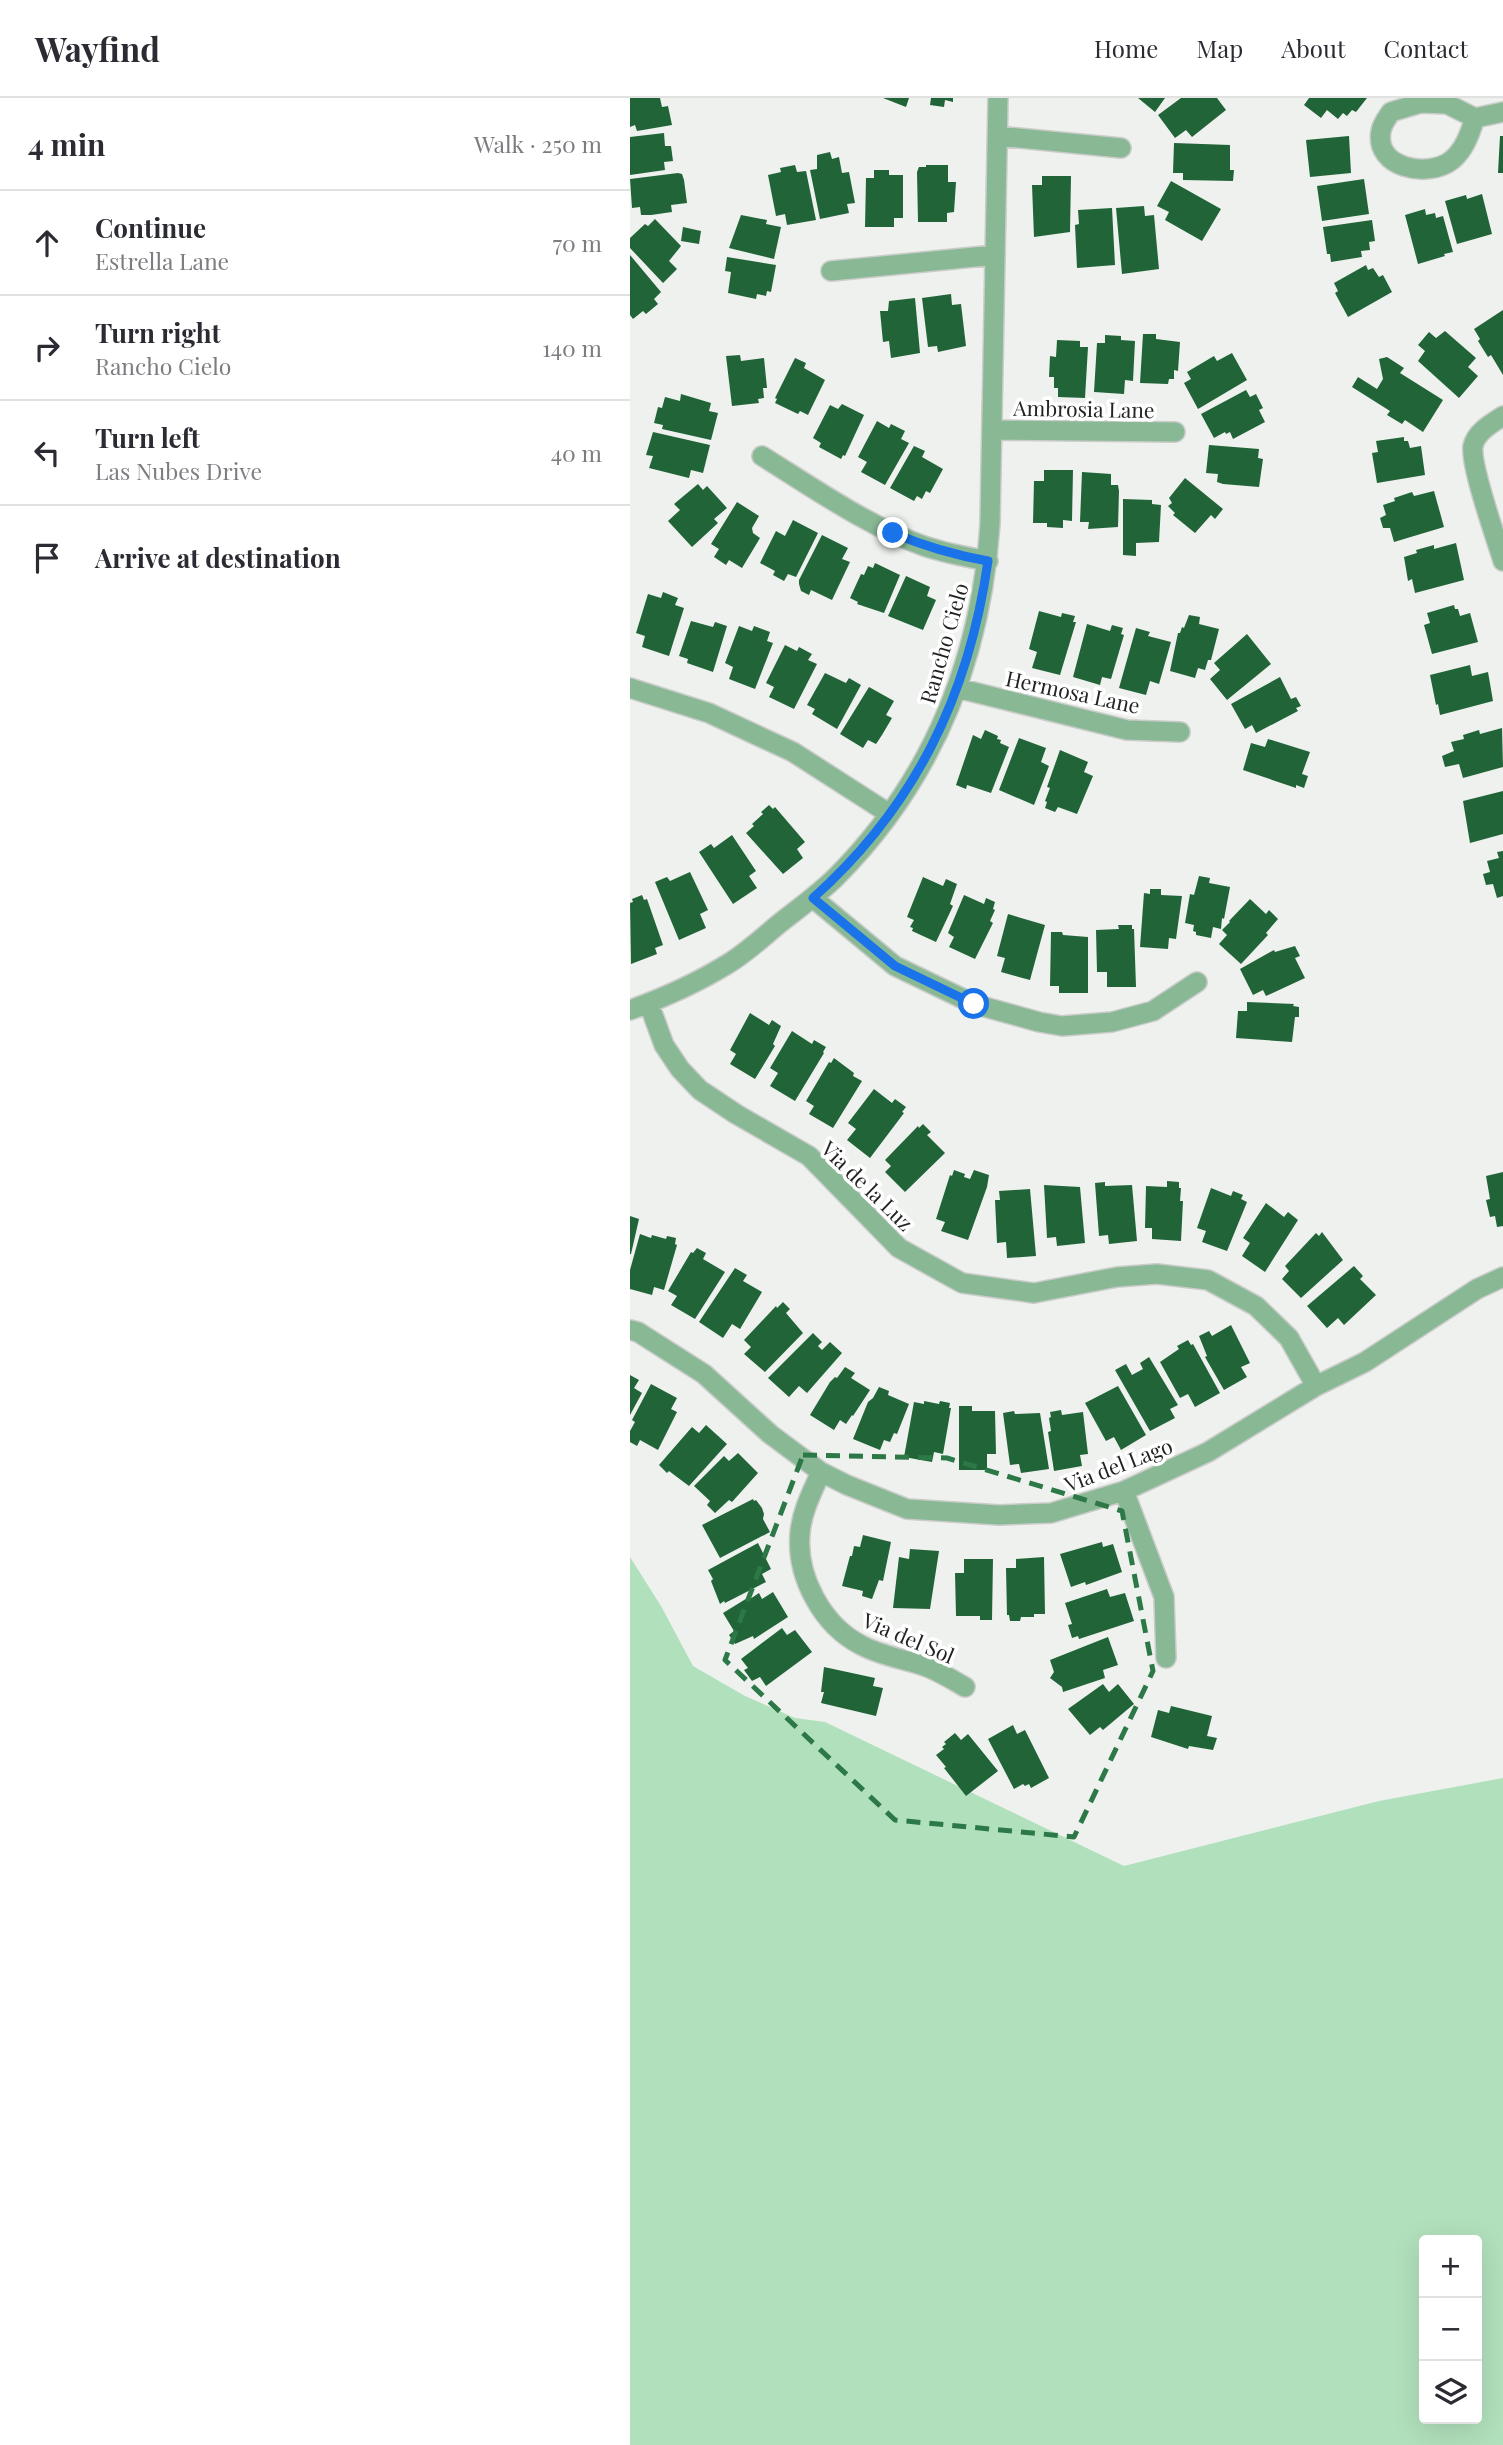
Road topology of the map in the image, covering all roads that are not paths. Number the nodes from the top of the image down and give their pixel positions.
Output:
1 (998, 98) edge
2 (1503, 112) edge
3 (1475, 118) junction
4 (998, 136) junction
5 (1121, 148) dead end
6 (995, 255) junction
7 (831, 271) dead end
8 (1503, 416) edge
9 (992, 430) junction
10 (1175, 432) dead end
11 (762, 456) dead end
12 (988, 561) junction
13 (1503, 561) edge
14 (630, 688) edge
15 (957, 688) junction
16 (1180, 732) dead end
17 (888, 813) junction
18 (813, 898) junction
19 (1197, 982) dead end
20 (649, 1003) junction
21 (630, 1010) edge
22 (1503, 1277) edge
23 (630, 1330) edge
24 (1316, 1386) junction
25 (821, 1472) junction
26 (1124, 1491) junction
27 (1166, 1658) dead end
28 (965, 1687) dead end

1 - 4 street, Rancho Cielo
2 - 3 street
3 - 3 street
4 - 5 street
4 - 6 street, Rancho Cielo
6 - 7 street
6 - 9 street, Rancho Cielo
8 - 13 street
9 - 10 street, Ambrosia Lane
9 - 12 street, Rancho Cielo
11 - 12 street
12 - 15 street, Rancho Cielo
14 - 17 street
15 - 16 street, Hermosa Lane
15 - 17 street, Rancho Cielo
17 - 18 street, Rancho Cielo
18 - 19 street
18 - 20 street, Rancho Cielo
20 - 21 street, Rancho Cielo
20 - 24 street, Via de la Luz
22 - 24 street, Via del Lago
23 - 25 street, Via del Lago
24 - 26 street, Via del Lago
25 - 26 street, Via del Lago
25 - 28 street, Via del Sol
26 - 27 street

